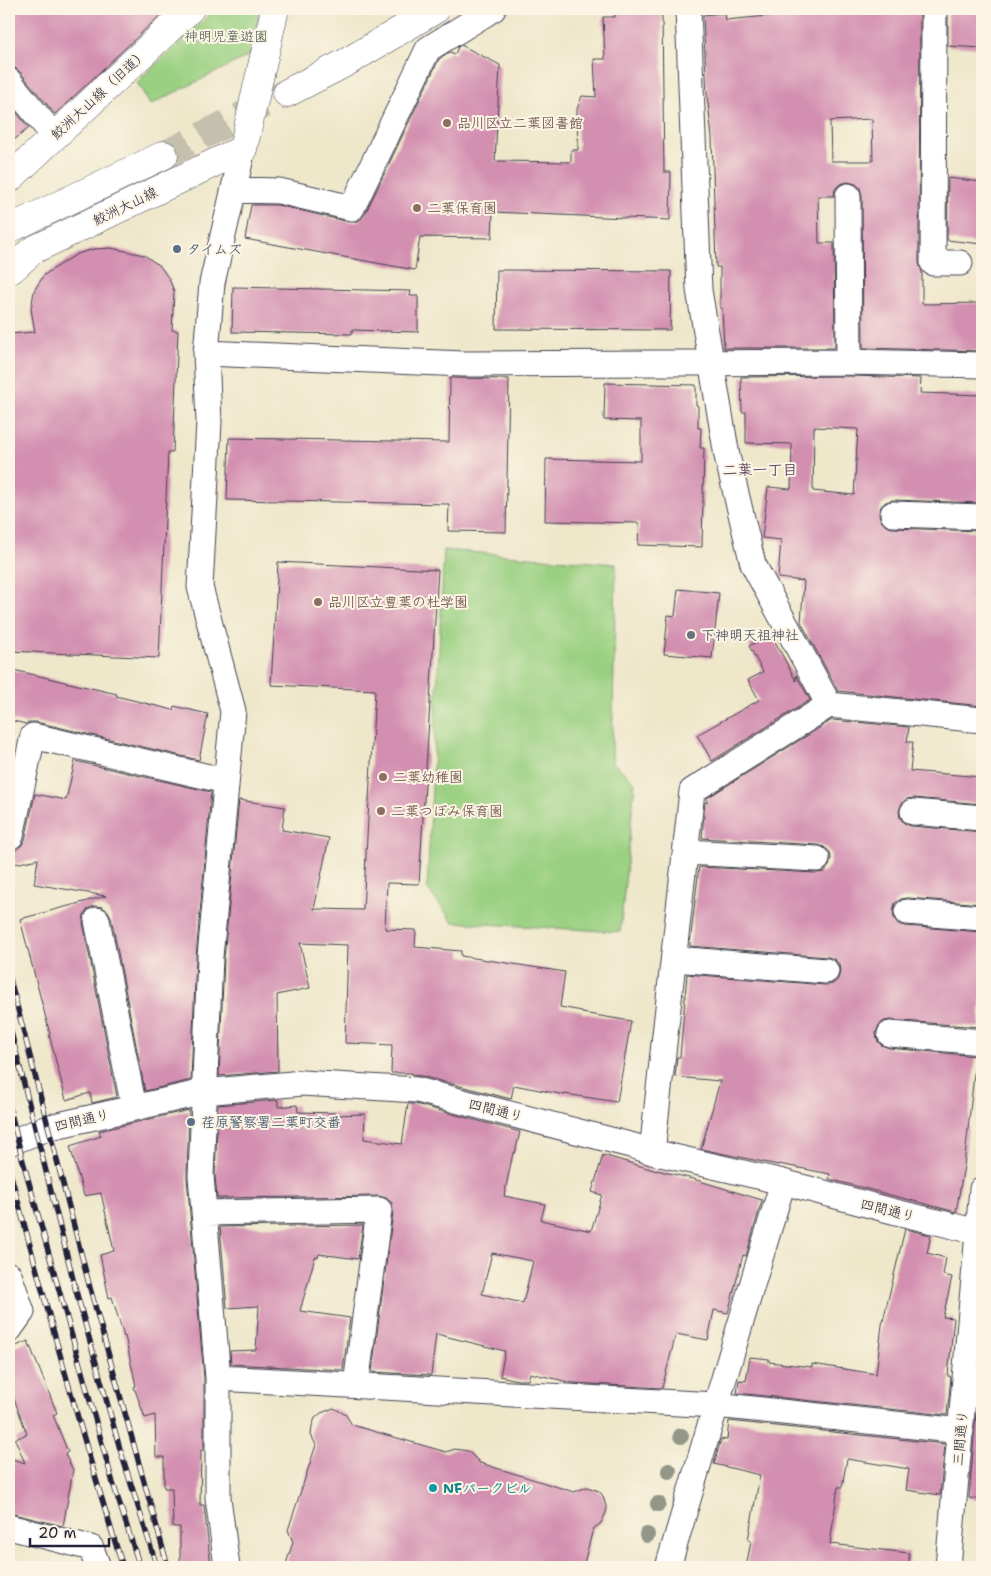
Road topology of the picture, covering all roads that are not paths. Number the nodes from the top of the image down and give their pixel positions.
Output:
1 (190, 9) edge
2 (275, 9) edge
3 (436, 9) edge
4 (493, 9) edge
5 (688, 9) edge
6 (934, 9) edge
7 (9, 81) edge
8 (287, 93) tunnel mouth
9 (54, 136) junction
10 (243, 149) junction
11 (164, 155) tunnel mouth
12 (9, 179) edge
13 (234, 190) junction
14 (848, 196) dead end
15 (11, 228) dead end
16 (960, 263) dead end
17 (12, 269) dead end
18 (206, 354) junction
19 (711, 362) junction
20 (849, 362) junction
21 (982, 365) edge
22 (893, 514) dead end
23 (982, 517) edge
24 (829, 705) junction
25 (982, 720) edge
26 (226, 781) junction
27 (913, 812) dead end
28 (982, 818) edge
29 (11, 836) dead end
30 (686, 852) junction
31 (817, 859) dead end
32 (907, 912) dead end
33 (982, 918) edge
34 (97, 920) dead end
35 (674, 959) junction
36 (826, 971) dead end
37 (890, 1034) dead end
38 (982, 1042) edge
39 (204, 1092) junction
40 (134, 1108) junction
41 (9, 1143) edge
42 (652, 1152) junction
43 (783, 1182) junction
44 (982, 1189) edge
45 (204, 1213) junction
46 (980, 1232) edge
47 (9, 1275) edge
48 (9, 1330) edge
49 (218, 1378) junction
50 (356, 1385) junction
51 (716, 1405) junction
52 (969, 1418) edge
53 (9, 1527) edge
54 (95, 1558) edge
55 (227, 1567) edge
56 (668, 1567) edge
57 (948, 1567) edge

1 - 9 main road, 鮫洲大山線（旧道）
2 - 10 main road
3 - 8 main road
4 - 13 street
5 - 19 street
6 - 16 street
7 - 9 street
9 - 12 main road, 鮫洲大山線（旧道）
10 - 13 street
10 - 17 main road, 鮫洲大山線
11 - 15 main road, 鮫洲大山線
13 - 18 street
14 - 20 street
18 - 19 street
18 - 26 street
19 - 20 street
19 - 24 street
20 - 21 street
22 - 23 street
24 - 25 street
24 - 30 street
26 - 29 street
26 - 39 street
27 - 28 street
30 - 31 street
30 - 35 street
32 - 33 street
34 - 40 street
35 - 36 street
35 - 42 street
37 - 38 street
39 - 40 street, 四間通り
39 - 42 street, 四間通り
39 - 45 street
40 - 41 street, 四間通り
42 - 43 street, 四間通り
43 - 46 street, 四間通り
43 - 51 street
44 - 46 street, 三間通り
45 - 49 street
45 - 50 street
46 - 52 street, 三間通り
47 - 48 street
49 - 50 street
49 - 55 street
50 - 51 street
51 - 52 street
51 - 56 street
52 - 57 street, 三間通り
53 - 54 street

